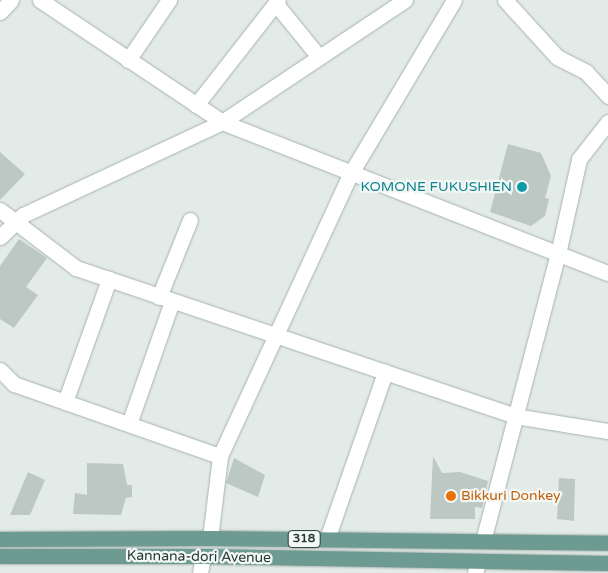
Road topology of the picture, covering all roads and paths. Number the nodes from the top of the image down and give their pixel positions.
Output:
1 (11, 0) edge
2 (40, 0) edge
3 (169, 0) edge
4 (405, 0) edge
5 (454, 0) edge
6 (505, 0) edge
7 (277, 2) edge
8 (63, 6) edge
9 (0, 12) edge
10 (319, 57) junction
11 (128, 60) junction
12 (608, 96) edge
13 (196, 105) junction
14 (222, 122) junction
15 (608, 122) edge
16 (351, 173) junction
17 (0, 210) edge
18 (190, 220) dead end
19 (13, 222) junction
20 (0, 237) edge
21 (558, 254) junction
22 (608, 273) edge
23 (109, 279) junction
24 (166, 299) junction
25 (276, 336) junction
26 (0, 370) edge
27 (385, 372) junction
28 (65, 402) junction
29 (515, 416) junction
30 (129, 424) junction
31 (608, 431) edge
32 (220, 456) junction
33 (210, 538) junction
34 (0, 539) edge
35 (327, 539) junction
36 (483, 541) junction
37 (608, 543) edge
38 (0, 556) edge
39 (203, 556) junction
40 (608, 564) edge
41 (476, 567) edge
42 (200, 573) edge

1 - 9 street
2 - 8 street
3 - 11 street
4 - 10 street
5 - 16 street
6 - 12 street
7 - 10 street
7 - 13 street
8 - 11 street
10 - 14 street
11 - 13 street
13 - 14 street
14 - 16 street
14 - 19 street
15 - 21 street
16 - 21 street
16 - 25 street
17 - 19 street
18 - 24 street
19 - 20 street
19 - 23 street
21 - 22 street
21 - 29 street
23 - 24 street
23 - 28 street
24 - 25 street
24 - 30 street
25 - 27 street
25 - 32 street
26 - 28 street
27 - 29 street
27 - 35 street
28 - 30 street
29 - 31 street
29 - 36 street
30 - 32 street
32 - 33 street
33 - 34 main road, Kannana-dori Avenue / 318
33 - 35 main road, Kannana-dori Avenue / 318
35 - 36 main road, Kannana-dori Avenue / 318
36 - 37 main road, Kannana-dori Avenue / 318
38 - 39 main road, Kannana-dori Avenue / 318
39 - 41 main road, Kannana-dori Avenue / 318
39 - 42 street
40 - 41 main road, Kannana-dori Avenue / 318

